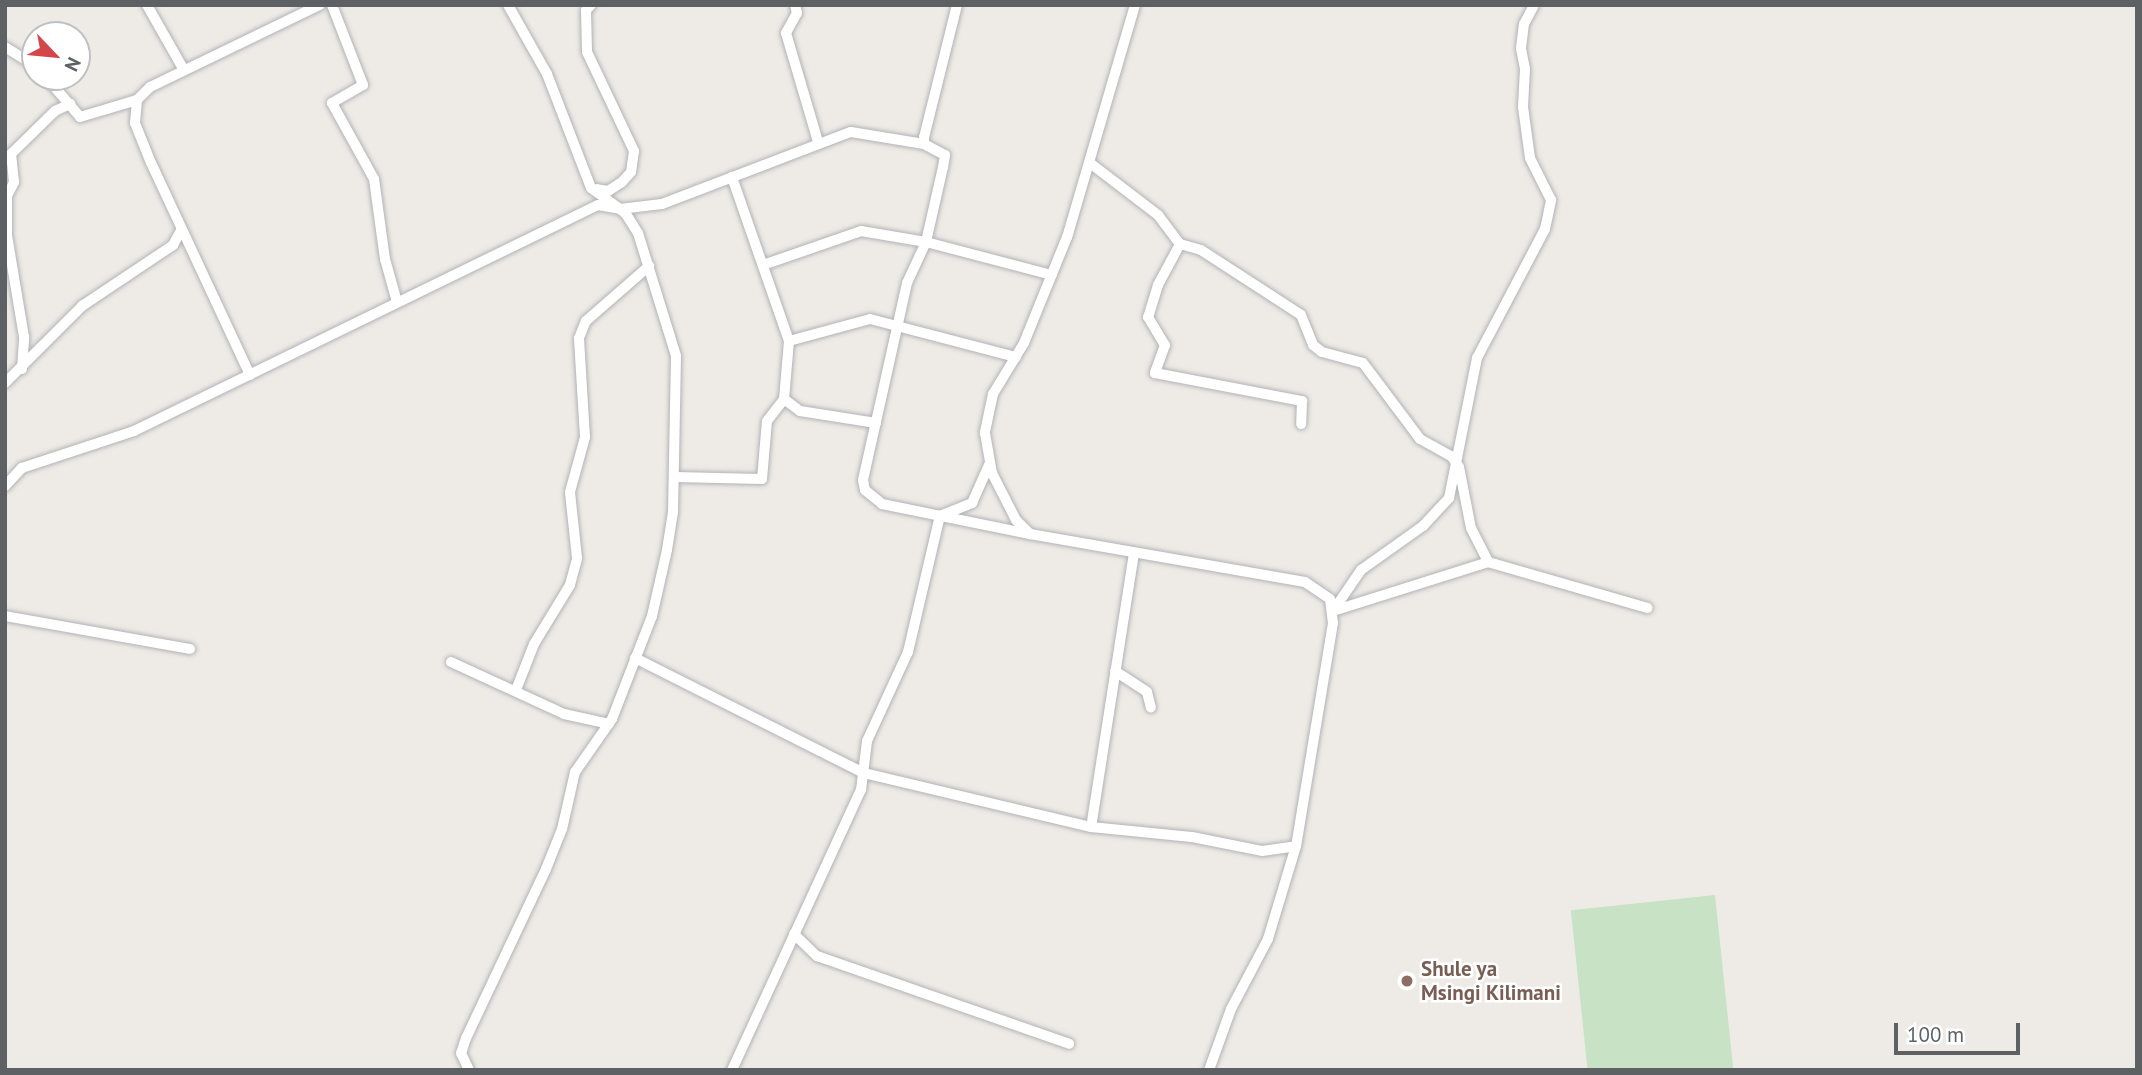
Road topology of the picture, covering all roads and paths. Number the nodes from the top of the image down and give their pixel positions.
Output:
1 (320, 5) edge
2 (332, 5) edge
3 (508, 5) edge
4 (591, 5) edge
5 (795, 5) edge
6 (957, 5) edge
7 (1136, 5) edge
8 (1534, 5) edge
9 (149, 6) edge
10 (5, 47) edge
11 (21, 57) edge
12 (184, 70) junction
13 (58, 91) edge
14 (136, 100) junction
15 (70, 104) junction
16 (818, 142) junction
17 (924, 144) junction
18 (1090, 163) junction
19 (732, 177) junction
20 (591, 188) junction
21 (620, 209) junction
22 (182, 229) junction
23 (926, 242) junction
24 (1180, 244) junction
25 (763, 265) junction
26 (649, 266) junction
27 (1052, 275) junction
28 (397, 302) junction
29 (898, 324) junction
30 (789, 341) junction
31 (1016, 357) junction
32 (22, 369) junction
33 (250, 374) junction
34 (5, 383) edge
35 (784, 399) junction
36 (876, 423) junction
37 (1301, 424) dead end
38 (989, 463) junction
39 (1459, 467) junction
40 (9, 473) edge
41 (674, 477) junction
42 (5, 486) edge
43 (940, 516) junction
44 (1030, 534) junction
45 (1134, 553) junction
46 (1488, 562) junction
47 (1347, 587) junction
48 (1322, 592) junction
49 (1647, 608) dead end
50 (1333, 611) junction
51 (5, 616) edge
52 (190, 649) dead end
53 (635, 658) junction
54 (451, 662) dead end
55 (1117, 675) junction
56 (516, 690) junction
57 (1151, 708) dead end
58 (609, 724) junction
59 (864, 774) junction
60 (1091, 827) junction
61 (1296, 846) junction
62 (794, 934) junction
63 (1069, 1044) dead end
64 (463, 1067) edge
65 (732, 1070) edge
66 (1209, 1070) edge

1 - 12 street
2 - 28 street
3 - 20 street
4 - 20 street
5 - 16 street
6 - 17 street
7 - 18 street
8 - 39 street
9 - 12 street
10 - 11 street
12 - 14 street
13 - 15 street
14 - 15 street
14 - 22 street
15 - 32 street
16 - 17 street
16 - 19 street
17 - 23 street
18 - 24 street
18 - 27 street
19 - 21 street
19 - 25 street
20 - 21 street
21 - 26 street
21 - 28 street
22 - 32 street
22 - 33 street
23 - 25 street
23 - 27 street
23 - 29 street
24 - 37 street
24 - 39 street
25 - 30 street
26 - 41 street
26 - 56 street
27 - 31 street
28 - 33 street
29 - 30 street
29 - 31 street
29 - 36 street
30 - 35 street
31 - 38 street
32 - 34 street
33 - 40 street
35 - 36 street
35 - 41 street
36 - 43 street
38 - 43 street
38 - 44 street
39 - 46 street
39 - 47 street
40 - 42 street
41 - 53 street
43 - 44 street
43 - 59 street
44 - 45 street
45 - 48 street
45 - 55 street
46 - 49 street
46 - 50 street
47 - 48 street
47 - 50 street
48 - 50 street
50 - 61 street
51 - 52 street
53 - 58 street
53 - 59 street
54 - 56 street
55 - 57 street
55 - 60 street
56 - 58 street
58 - 64 street
59 - 60 street
59 - 62 street
60 - 61 street
61 - 66 street
62 - 63 street
62 - 65 street

